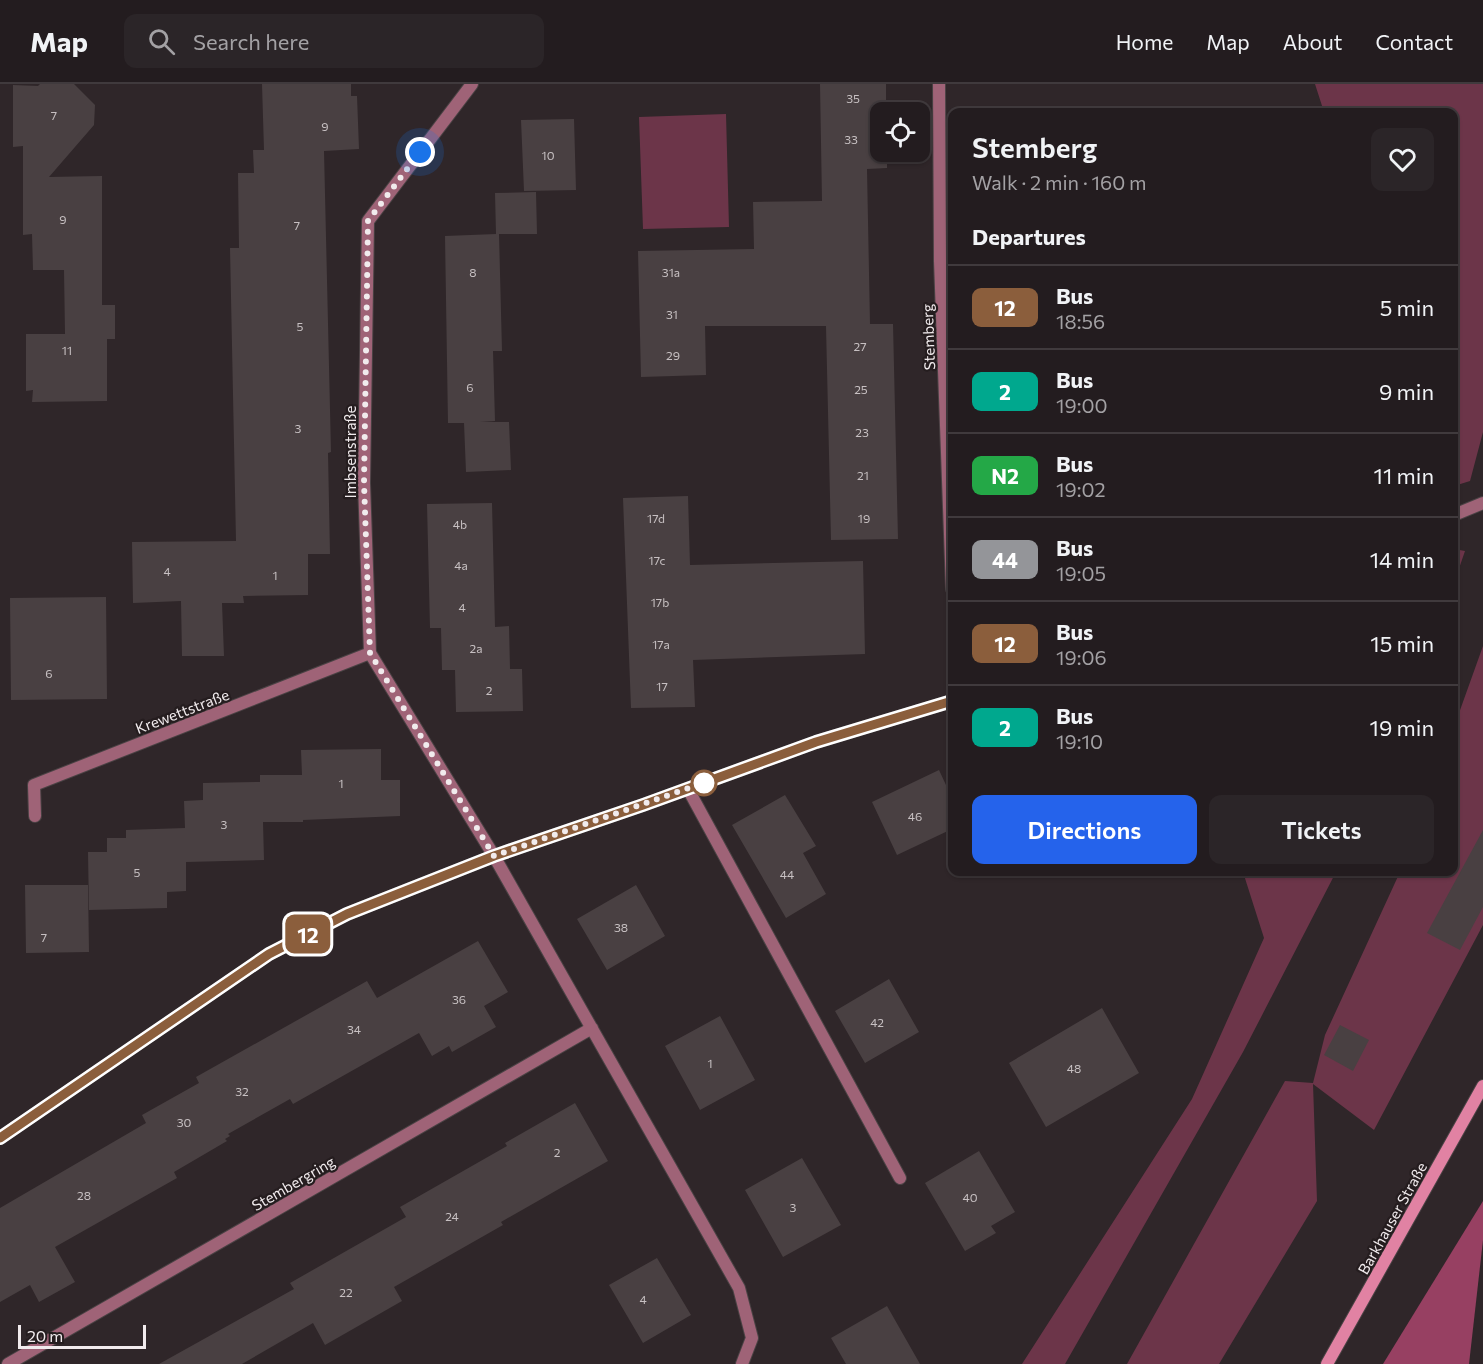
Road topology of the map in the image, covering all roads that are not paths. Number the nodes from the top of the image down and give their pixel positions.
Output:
1 (472, 84) edge
2 (939, 84) edge
3 (948, 480) edge
4 (1483, 503) edge
5 (1458, 513) edge
6 (370, 653) junction
7 (948, 702) edge
8 (688, 789) junction
9 (35, 816) dead end
10 (494, 856) junction
11 (592, 1028) junction
12 (1483, 1086) edge
13 (0, 1138) edge
14 (900, 1178) dead end
15 (8, 1364) edge
16 (742, 1364) edge
17 (1327, 1364) edge

1 - 6 street, Imbsenstraße
2 - 3 street, Stemberg
4 - 5 street
6 - 9 street, Krewettstraße
6 - 10 street, Imbsenstraße
7 - 8 street
8 - 10 street
8 - 14 street
10 - 11 street
10 - 13 street
11 - 15 street, Stembergring
11 - 16 street
12 - 17 street, Barkhauser Straße

